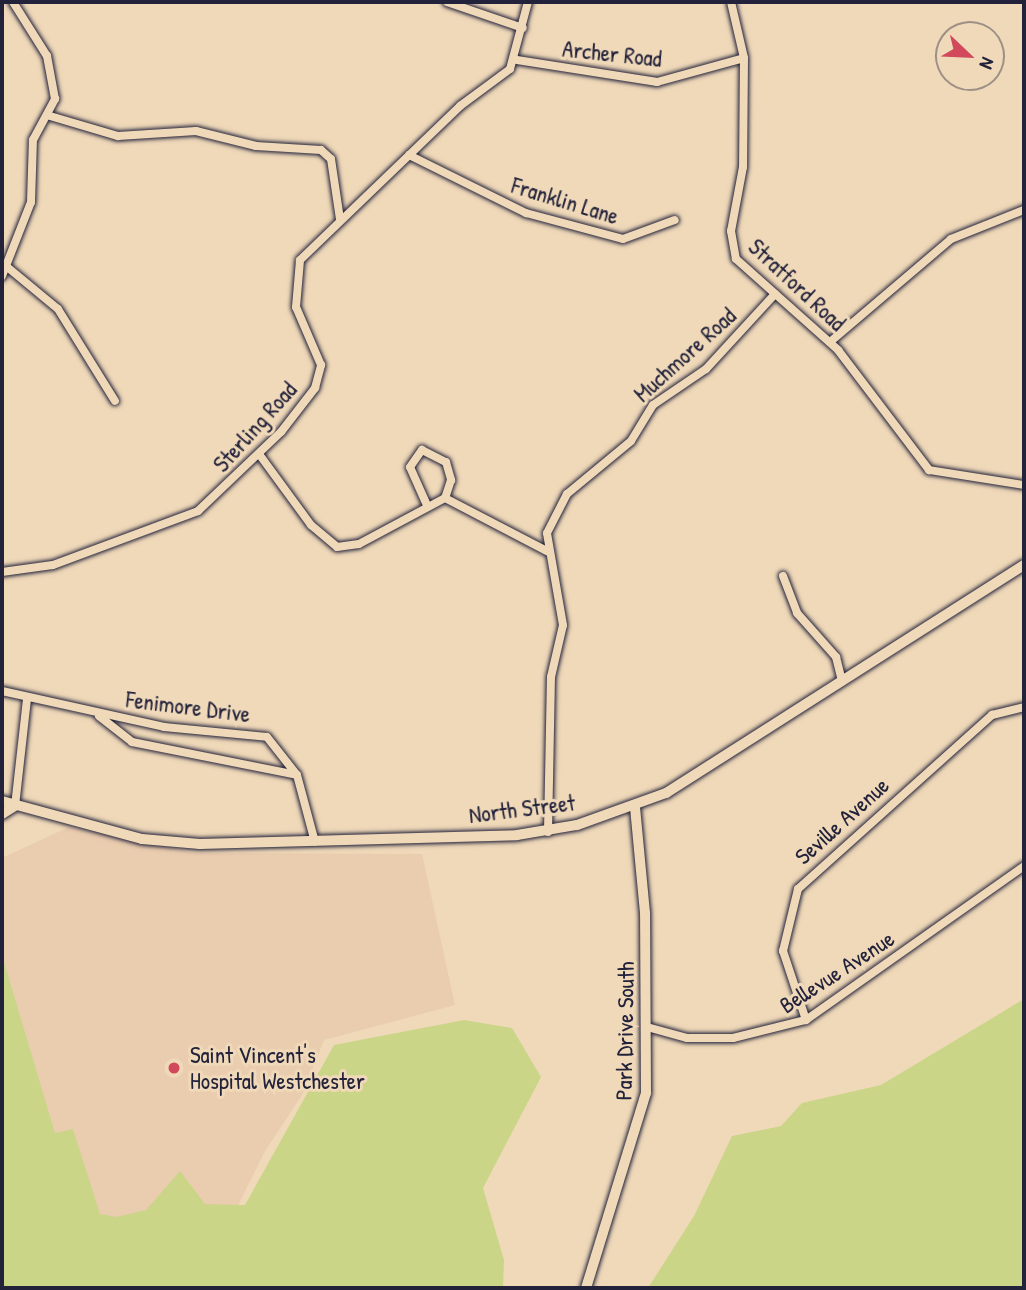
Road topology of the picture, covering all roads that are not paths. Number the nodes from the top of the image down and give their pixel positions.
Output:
1 (13, 2) edge
2 (447, 2) edge
3 (528, 2) edge
4 (731, 2) edge
5 (523, 28) junction
6 (744, 58) junction
7 (517, 60) junction
8 (50, 116) junction
9 (409, 155) junction
10 (1024, 211) edge
11 (340, 219) junction
12 (675, 220) dead end
13 (2, 247) edge
14 (9, 257) junction
15 (6, 266) junction
16 (2, 276) edge
17 (775, 294) junction
18 (830, 342) junction
19 (115, 401) dead end
20 (260, 454) junction
21 (1024, 485) edge
22 (445, 498) junction
23 (426, 503) junction
24 (547, 551) junction
25 (1024, 565) edge
26 (2, 572) edge
27 (783, 576) dead end
28 (842, 681) junction
29 (2, 691) edge
30 (27, 699) junction
31 (1024, 707) edge
32 (97, 714) junction
33 (297, 775) junction
34 (2, 801) edge
35 (15, 806) junction
36 (635, 807) junction
37 (2, 814) edge
38 (548, 832) junction
39 (315, 842) junction
40 (1024, 866) edge
41 (806, 1020) junction
42 (647, 1027) junction
43 (586, 1288) edge

1 - 8 street
2 - 5 street
3 - 5 street
4 - 6 street, Stratford Road
5 - 7 street
6 - 7 street, Archer Road
6 - 17 street, Stratford Road
7 - 9 street, Sterling Road
8 - 11 street
8 - 14 street
9 - 11 street, Sterling Road
9 - 12 street, Franklin Lane
10 - 18 street
11 - 20 street, Sterling Road
13 - 14 street
14 - 15 street
15 - 16 street
15 - 19 street
17 - 18 street, Stratford Road
17 - 24 street, Muchmore Road
18 - 21 street, Stratford Road
20 - 23 street
20 - 26 street, Sterling Road
22 - 23 street
22 - 23 street
22 - 24 street
24 - 38 street, Muchmore Road
25 - 28 main road, North Street
27 - 28 street
28 - 36 main road, North Street
29 - 30 street, Fenimore Drive
30 - 32 street, Fenimore Drive
30 - 35 street
31 - 41 street, Seville Avenue
32 - 33 street, Fenimore Drive
32 - 33 street, Fenimore Drive
33 - 39 street, Fenimore Drive
34 - 35 main road, North Street
35 - 37 street
35 - 39 main road, North Street
36 - 38 main road, North Street
36 - 42 street, Park Drive South
38 - 39 main road, North Street
40 - 41 street, Bellevue Avenue
41 - 42 street, Bellevue Avenue
42 - 43 street, Park Drive South

